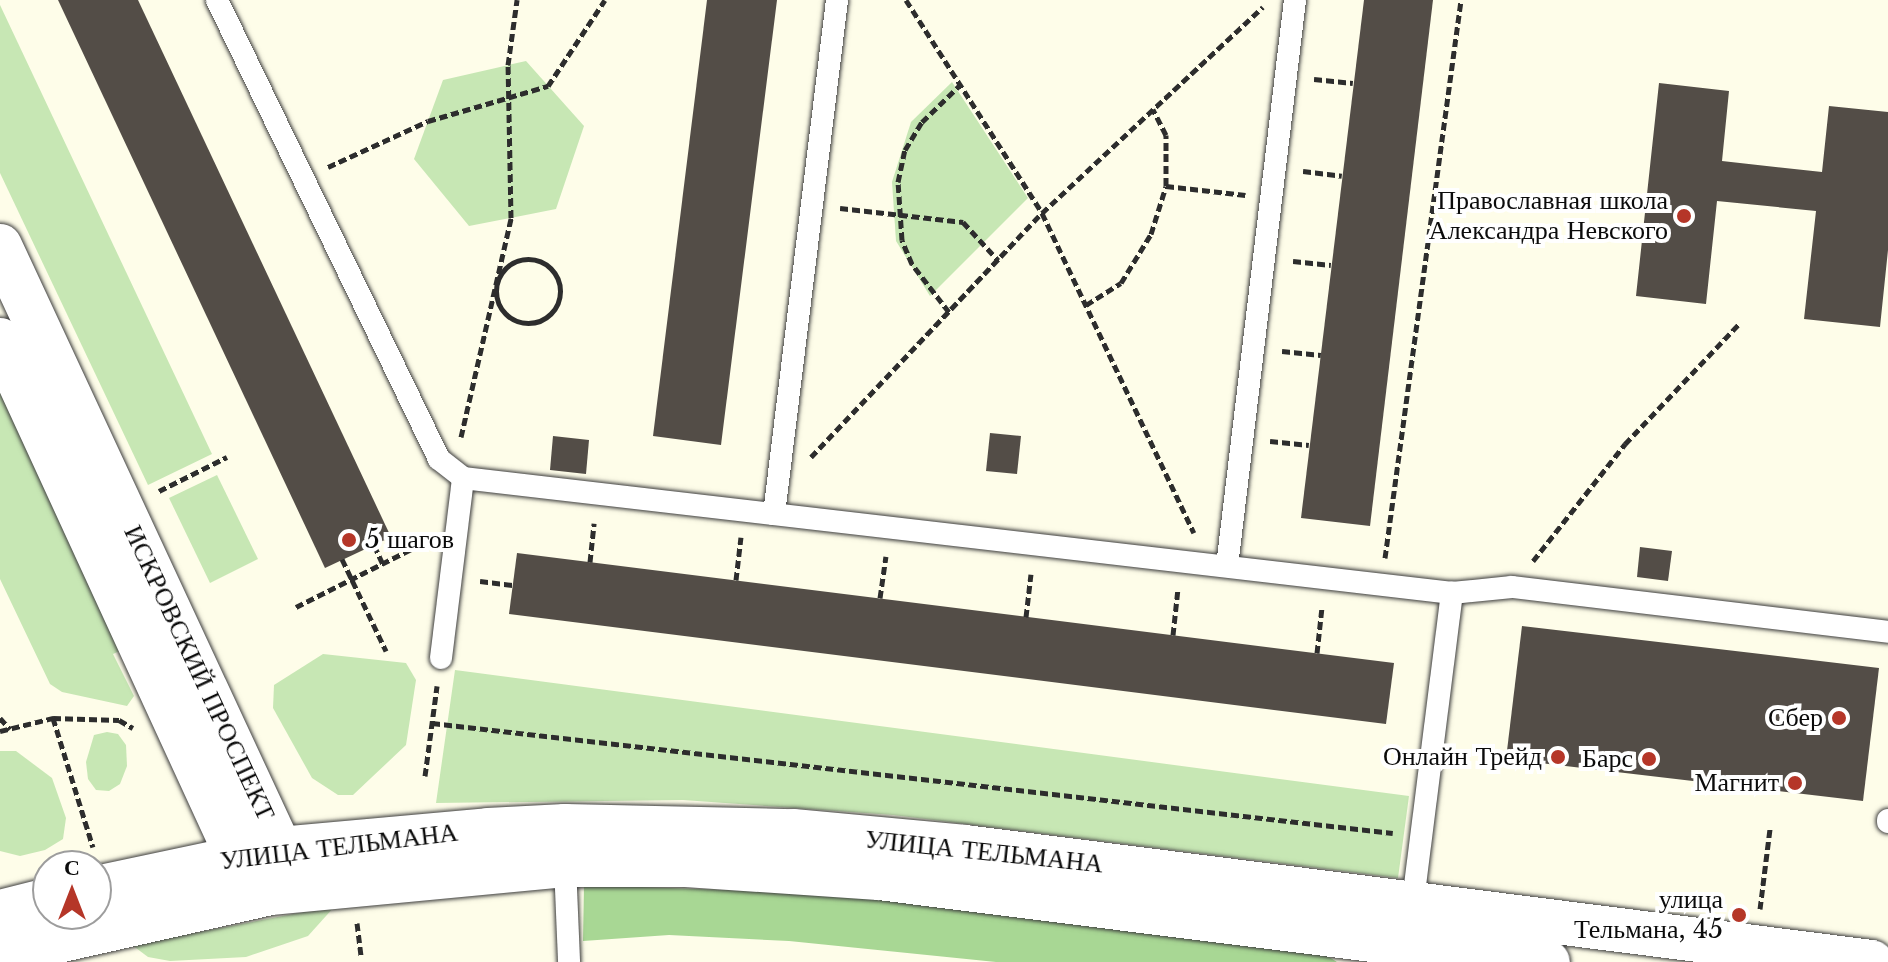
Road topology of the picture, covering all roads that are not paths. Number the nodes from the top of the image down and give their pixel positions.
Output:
1 (217, 0) edge
2 (837, 0) edge
3 (1295, 0) edge
4 (0, 246) edge
5 (0, 340) edge
6 (463, 478) junction
7 (776, 503) junction
8 (1218, 565) junction
9 (1452, 593) junction
10 (1888, 632) edge
11 (441, 658) road end
12 (280, 849) junction
13 (237, 856) junction
14 (565, 865) junction
15 (112, 872) edge
16 (270, 893) junction
17 (32, 904) edge
18 (0, 912) edge
19 (1410, 924) junction
20 (0, 954) edge
21 (569, 962) edge
22 (1548, 962) edge
23 (1872, 962) edge

1 - 6 lane
2 - 7 lane
3 - 8 lane
4 - 12 street, ИСКРОВСКИЙ ПРОСПЕКТ
5 - 13 street, ИСКРОВСКИЙ ПРОСПЕКТ
6 - 7 lane
6 - 11 lane
7 - 8 lane
8 - 9 lane
9 - 10 lane
9 - 19 lane
12 - 13 street, УЛИЦА ТЕЛЬМАНА
12 - 16 street, ИСКРОВСКИЙ ПРОСПЕКТ
12 - 19 street, УЛИЦА ТЕЛЬМАНА
13 - 15 street, УЛИЦА ТЕЛЬМАНА
13 - 16 street, ИСКРОВСКИЙ ПРОСПЕКТ
14 - 16 street, УЛИЦА ТЕЛЬМАНА
14 - 19 street, УЛИЦА ТЕЛЬМАНА
14 - 21 lane
16 - 20 street, УЛИЦА ТЕЛЬМАНА
17 - 18 street
19 - 22 street, УЛИЦА ТЕЛЬМАНА
19 - 23 street, УЛИЦА ТЕЛЬМАНА

